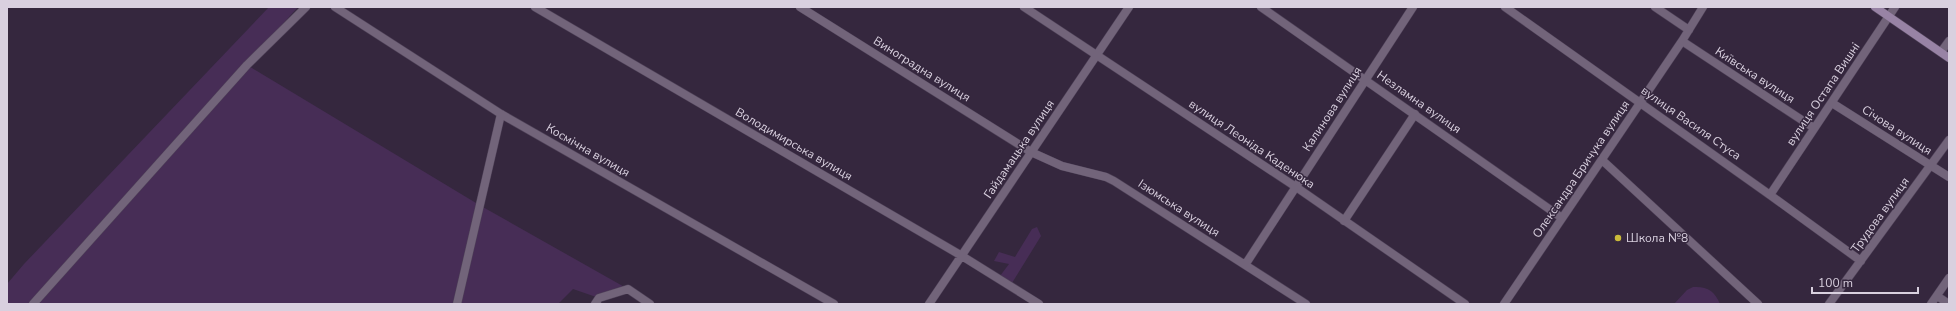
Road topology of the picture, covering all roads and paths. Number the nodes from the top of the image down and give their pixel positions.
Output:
1 (306, 7) edge
2 (335, 7) edge
3 (536, 7) edge
4 (800, 7) edge
5 (1024, 7) edge
6 (1129, 7) edge
7 (1261, 7) edge
8 (1413, 7) edge
9 (1506, 7) edge
10 (1655, 7) edge
11 (1703, 7) edge
12 (1875, 7) edge
13 (1895, 7) edge
14 (1889, 16) junction
15 (1689, 30) junction
16 (1682, 41) junction
17 (1949, 41) edge
18 (1941, 52) junction
19 (1097, 55) junction
20 (1949, 58) edge
21 (1365, 80) junction
22 (1640, 103) junction
23 (1832, 103) junction
24 (501, 114) junction
25 (1415, 114) junction
26 (1814, 128) junction
27 (1949, 140) edge
28 (1031, 152) junction
29 (1602, 160) junction
30 (1931, 166) junction
31 (1949, 178) edge
32 (1296, 187) junction
33 (1770, 194) junction
34 (1562, 218) junction
35 (1344, 221) junction
36 (962, 256) junction
37 (1861, 261) junction
38 (1245, 265) junction
39 (1949, 278) edge
40 (1937, 296) junction
41 (33, 304) edge
42 (457, 304) edge
43 (596, 304) edge
44 (650, 304) edge
45 (834, 304) edge
46 (929, 304) edge
47 (1039, 304) edge
48 (1306, 304) edge
49 (1465, 304) edge
50 (1504, 304) edge
51 (1758, 304) edge
52 (1829, 304) edge
53 (1931, 304) edge
54 (1949, 304) edge

1 - 41 street
2 - 24 street, Космічна вулиця
3 - 36 street, Володимирська вулиця
4 - 28 street, Виноградна вулиця
5 - 19 street, вулиця Леоніда Каденюка
6 - 19 street, Гайдамацька вулиця
7 - 21 street, Незламна вулиця
8 - 21 street, Калинова вулиця
9 - 22 street, вулиця Василя Стуса
10 - 15 street
11 - 15 street, Олександра Бричука вулиця
12 - 14 main road
13 - 14 street, вулиця Остапа Вишні
14 - 18 main road
14 - 23 street, вулиця Остапа Вишні
15 - 16 street, Олександра Бричука вулиця
16 - 22 street, Олександра Бричука вулиця
16 - 26 street, Київська вулиця
17 - 18 street
18 - 20 main road
19 - 28 street, Гайдамацька вулиця
19 - 32 street, вулиця Леоніда Каденюка
21 - 25 street, Незламна вулиця
21 - 32 street, Калинова вулиця
22 - 29 street, Олександра Бричука вулиця
22 - 33 street, вулиця Василя Стуса
23 - 26 street, вулиця Остапа Вишні
23 - 30 street, Січова вулиця
24 - 42 street
24 - 45 street, Космічна вулиця
25 - 34 street, Незламна вулиця
25 - 35 street
26 - 33 street, вулиця Остапа Вишні
27 - 30 street, Трудова вулиця
28 - 36 street, Гайдамацька вулиця
28 - 38 street, Ізюмська вулиця
29 - 34 street, Олександра Бричука вулиця
29 - 51 street
30 - 31 street, Січова вулиця
30 - 37 street, Трудова вулиця
32 - 35 street, вулиця Леоніда Каденюка
32 - 38 street, Калинова вулиця
33 - 37 street, вулиця Василя Стуса
34 - 50 street, Олександра Бричука вулиця
35 - 49 street, вулиця Леоніда Каденюка
36 - 46 street, Гайдамацька вулиця
36 - 47 street, Володимирська вулиця
37 - 52 street, Трудова вулиця
38 - 48 street, Ізюмська вулиця
39 - 40 street
40 - 53 street
40 - 54 street
43 - 44 street

